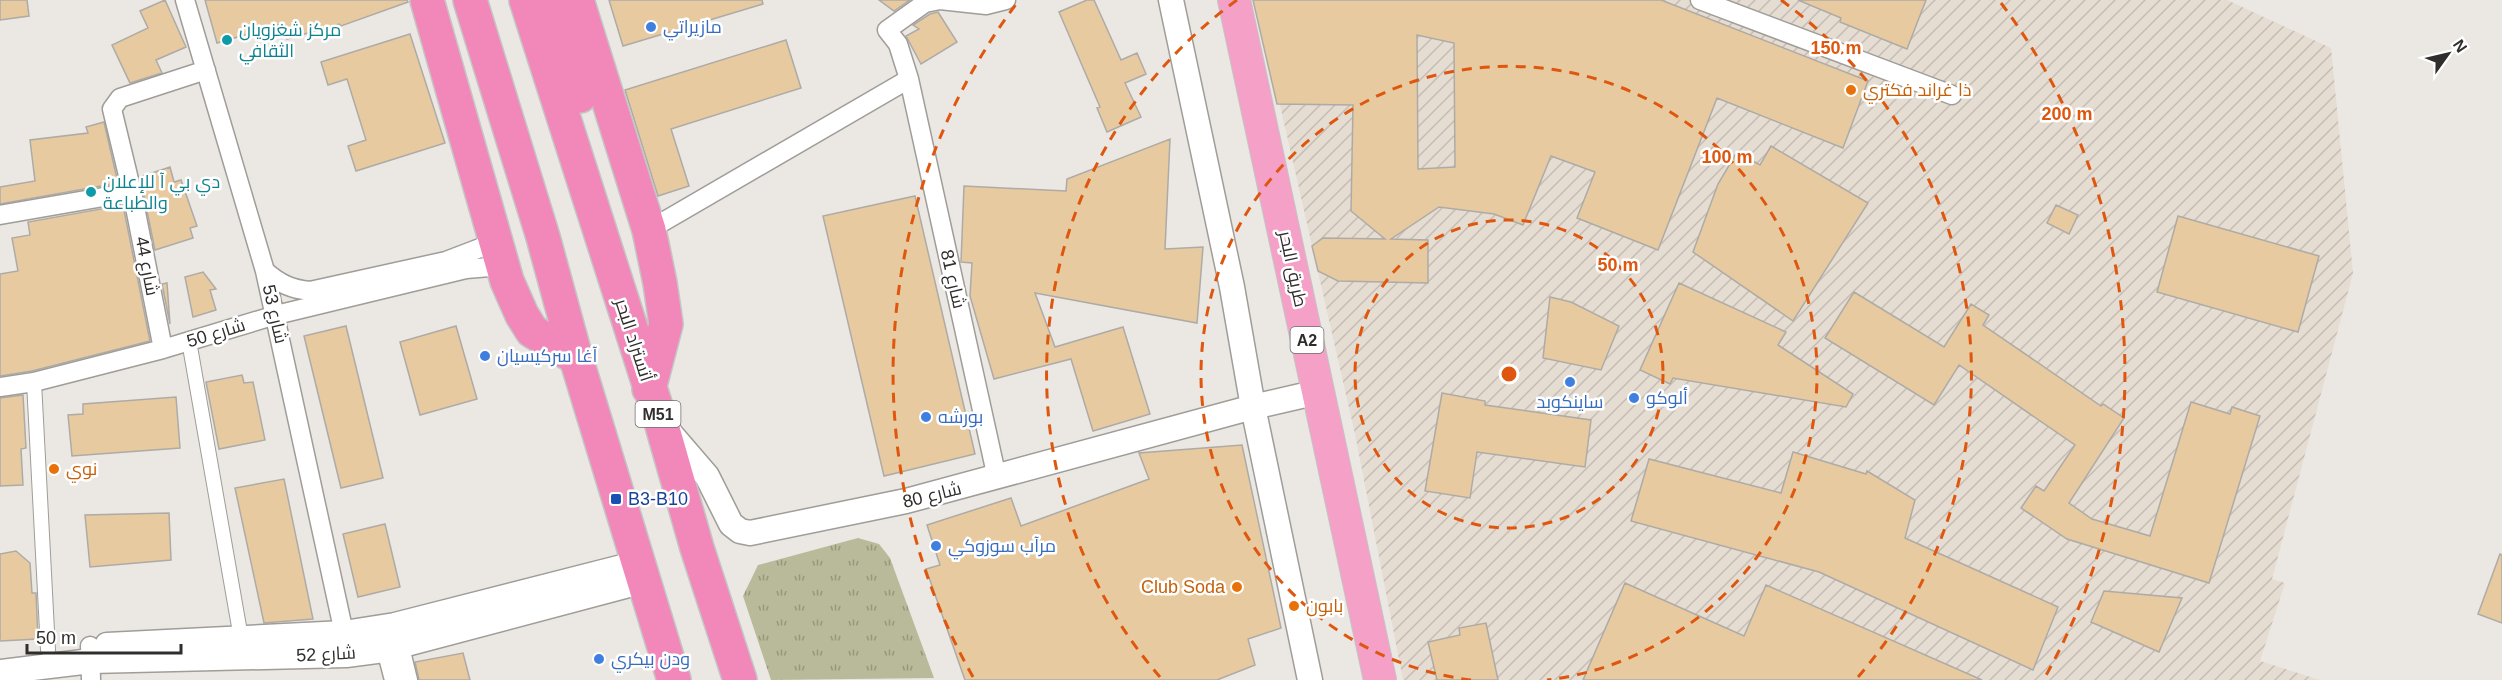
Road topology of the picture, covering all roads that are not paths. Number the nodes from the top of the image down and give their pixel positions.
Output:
1 (185, 0) edge
2 (428, 0) edge
3 (470, 0) edge
4 (526, 0) edge
5 (551, 0) edge
6 (577, 0) edge
7 (1006, 0) edge
8 (1171, 0) edge
9 (1234, 0) edge
10 (1700, 0) edge
11 (206, 70) junction
12 (909, 79) junction
13 (1952, 95) dead end
14 (573, 148) junction
15 (132, 192) junction
16 (0, 215) edge
17 (650, 231) junction
18 (499, 253) junction
19 (265, 271) junction
20 (367, 286) junction
21 (276, 315) junction
22 (189, 341) junction
23 (164, 349) junction
24 (576, 358) junction
25 (34, 382) junction
26 (0, 387) edge
27 (649, 389) junction
28 (1318, 392) junction
29 (1253, 407) junction
30 (661, 422) junction
31 (997, 478) junction
32 (641, 572) junction
33 (344, 633) junction
34 (390, 637) junction
35 (241, 638) junction
36 (48, 651) junction
37 (0, 656) edge
38 (90, 662) edge
39 (0, 672) edge
40 (394, 680) edge
41 (408, 680) edge
42 (674, 680) edge
43 (740, 680) edge
44 (1310, 680) edge
45 (1380, 680) edge

1 - 11 street, شارع 53
2 - 18 highway
3 - 24 highway
4 - 14 highway, أتستراد البحر / M51
5 - 14 highway
6 - 17 highway
7 - 12 street, شارع 81
8 - 29 street
9 - 28 highway, طريق البحر / A2
10 - 13 street
11 - 15 street, شارع 44
11 - 19 street, شارع 53
12 - 17 street
12 - 31 street, شارع 81
14 - 27 highway, أتستراد البحر / M51
15 - 16 street
15 - 23 street, شارع 44
17 - 27 highway
18 - 20 street
18 - 20 street, شارع 50
18 - 24 highway
19 - 20 street
19 - 21 street, شارع 53
20 - 21 street, شارع 50
21 - 22 street, شارع 50
21 - 33 street, شارع 53
22 - 23 street, شارع 50
22 - 35 street
23 - 25 street, شارع 50
24 - 32 highway
25 - 26 street, شارع 50
25 - 36 street
27 - 30 highway, أتستراد البحر / M51
28 - 29 street, شارع 80
28 - 45 highway, طريق البحر / A2
29 - 31 street, شارع 80
29 - 44 street
30 - 31 street, شارع 80
30 - 43 highway, أتستراد البحر / M51
32 - 34 street, شارع 52
32 - 42 highway
33 - 34 street, شارع 52
33 - 35 street, شارع 52
34 - 38 street, شارع 52
34 - 40 street
34 - 41 street
35 - 38 street, شارع 52
36 - 37 street, شارع 52
36 - 38 street, شارع 52
38 - 39 street, شارع 52

